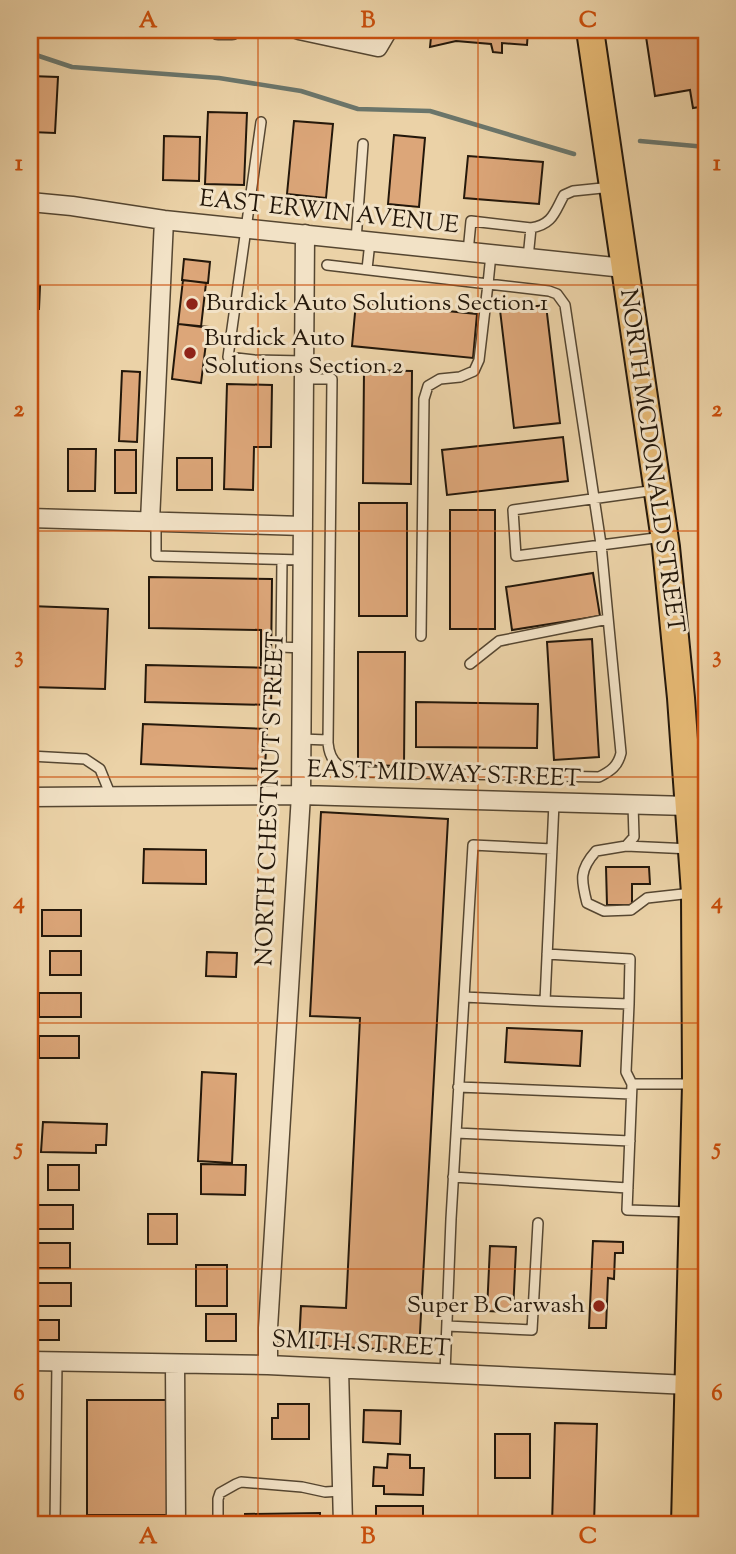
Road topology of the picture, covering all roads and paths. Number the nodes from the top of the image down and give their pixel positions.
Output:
1 (218, 30) edge
2 (232, 30) edge
3 (299, 30) edge
4 (388, 30) edge
5 (590, 30) edge
6 (261, 122) dead end
7 (363, 144) dead end
8 (613, 187) junction
9 (30, 202) edge
10 (164, 220) junction
11 (247, 228) junction
12 (531, 228) junction
13 (305, 234) junction
14 (363, 241) junction
15 (468, 252) junction
16 (491, 254) junction
17 (528, 258) junction
18 (327, 265) dead end
19 (624, 268) junction
20 (368, 269) junction
21 (488, 284) junction
22 (304, 370) junction
23 (658, 490) junction
24 (595, 499) junction
25 (30, 518) edge
26 (153, 521) junction
27 (303, 526) junction
28 (664, 537) junction
29 (601, 544) junction
30 (282, 560) junction
31 (303, 560) junction
32 (281, 596) junction
33 (302, 596) junction
34 (608, 619) junction
35 (421, 636) dead end
36 (302, 648) junction
37 (470, 664) dead end
38 (300, 740) junction
39 (328, 740) junction
40 (30, 756) edge
41 (301, 794) junction
42 (30, 797) edge
43 (112, 797) junction
44 (554, 803) junction
45 (633, 804) junction
46 (688, 806) junction
47 (626, 846) junction
48 (551, 849) junction
49 (692, 849) junction
50 (695, 893) junction
51 (547, 954) junction
52 (464, 996) junction
53 (545, 1001) junction
54 (629, 1004) junction
55 (632, 1084) junction
56 (696, 1084) junction
57 (458, 1087) junction
58 (631, 1094) junction
59 (456, 1133) junction
60 (630, 1141) junction
61 (453, 1177) junction
62 (628, 1188) junction
63 (694, 1212) junction
64 (538, 1223) dead end
65 (447, 1326) junction
66 (30, 1361) edge
67 (57, 1362) junction
68 (175, 1364) junction
69 (268, 1365) junction
70 (339, 1369) junction
71 (445, 1373) junction
72 (695, 1399) edge
73 (342, 1491) junction
74 (55, 1524) edge
75 (176, 1524) edge
76 (218, 1524) edge
77 (343, 1524) edge
78 (685, 1524) edge

1 - 2 street
3 - 4 street
5 - 8 main road, NORTH MCDONALD STREET
6 - 11 lane
7 - 14 lane
8 - 12 lane
8 - 19 main road, NORTH MCDONALD STREET
9 - 10 street, EAST ERWIN AVENUE
10 - 11 street, EAST ERWIN AVENUE
10 - 26 street
11 - 13 street, EAST ERWIN AVENUE
11 - 22 lane
12 - 15 lane
12 - 17 lane
13 - 14 street, EAST ERWIN AVENUE
13 - 22 street, NORTH CHESTNUT STREET
14 - 15 street, EAST ERWIN AVENUE
14 - 20 lane
15 - 16 street, EAST ERWIN AVENUE
16 - 17 street, EAST ERWIN AVENUE
16 - 21 lane
17 - 19 street, EAST ERWIN AVENUE
18 - 20 lane
19 - 23 main road, NORTH MCDONALD STREET
20 - 21 lane
21 - 24 lane
21 - 35 lane
22 - 27 street, NORTH CHESTNUT STREET
22 - 39 lane
23 - 24 lane
23 - 28 main road, NORTH MCDONALD STREET
24 - 29 lane
24 - 29 lane
25 - 26 street
26 - 27 street
26 - 30 lane
27 - 31 street, NORTH CHESTNUT STREET
28 - 29 lane
28 - 46 main road, NORTH MCDONALD STREET
29 - 34 lane
30 - 31 lane
30 - 32 lane
31 - 33 street, NORTH CHESTNUT STREET
32 - 33 lane
32 - 36 lane
33 - 36 street, NORTH CHESTNUT STREET
34 - 37 lane
34 - 39 lane
36 - 38 street, NORTH CHESTNUT STREET
38 - 39 lane
38 - 41 street, NORTH CHESTNUT STREET
40 - 43 lane
41 - 43 street, EAST MIDWAY STREET
41 - 44 street, EAST MIDWAY STREET
41 - 69 street, NORTH CHESTNUT STREET
42 - 43 street, EAST MIDWAY STREET
44 - 45 street, EAST MIDWAY STREET
44 - 48 lane
45 - 46 street, EAST MIDWAY STREET
45 - 47 lane
46 - 49 main road, NORTH MCDONALD STREET
47 - 49 lane
47 - 50 lane
48 - 51 lane
48 - 52 lane
49 - 50 main road, NORTH MCDONALD STREET
50 - 56 main road, NORTH MCDONALD STREET
51 - 53 lane
51 - 54 lane
52 - 53 lane
52 - 57 lane
53 - 54 lane
54 - 55 lane
55 - 56 lane
55 - 58 lane
56 - 63 main road, NORTH MCDONALD STREET
57 - 58 lane
57 - 59 lane
58 - 60 lane
59 - 60 lane
59 - 61 lane
60 - 62 lane
61 - 62 lane
61 - 65 lane
62 - 63 lane
63 - 72 main road, NORTH MCDONALD STREET
64 - 65 lane
65 - 71 lane
66 - 67 street, SMITH STREET
67 - 68 street, SMITH STREET
67 - 74 lane
68 - 69 street, SMITH STREET
68 - 75 street
69 - 70 street, SMITH STREET
70 - 71 street, SMITH STREET
70 - 73 street
71 - 72 street, SMITH STREET
72 - 78 main road, NORTH MCDONALD STREET
73 - 76 lane
73 - 77 street

